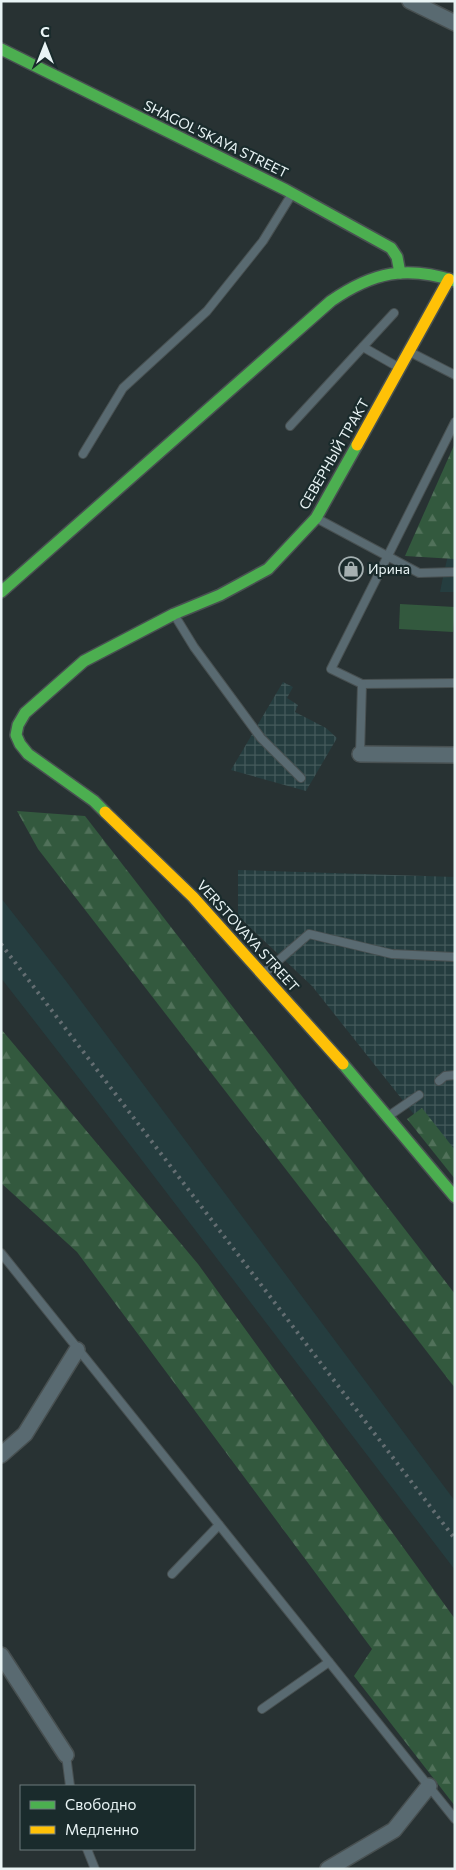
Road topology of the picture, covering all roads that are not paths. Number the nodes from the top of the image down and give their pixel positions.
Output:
1 (410, 1) edge
2 (455, 23) edge
3 (1, 49) edge
4 (293, 193) junction
5 (400, 274) junction
6 (452, 280) edge
7 (394, 313) dead end
8 (363, 348) junction
9 (409, 351) junction
10 (400, 368) junction
11 (455, 376) edge
12 (455, 422) edge
13 (290, 426) dead end
14 (83, 454) dead end
15 (316, 518) junction
16 (386, 556) junction
17 (455, 572) edge
18 (1, 592) edge
19 (174, 614) junction
20 (455, 683) edge
21 (362, 684) junction
22 (25, 713) joint
23 (360, 754) joint
24 (455, 755) edge
25 (301, 778) dead end
26 (455, 957) edge
27 (262, 975) junction
28 (455, 1075) edge
29 (438, 1080) dead end
30 (419, 1095) dead end
31 (388, 1116) junction
32 (455, 1197) edge
33 (1, 1253) edge
34 (77, 1350) junction
35 (1, 1455) edge
36 (219, 1525) junction
37 (172, 1574) dead end
38 (1, 1655) edge
39 (329, 1662) junction
40 (262, 1709) dead end
41 (66, 1755) joint
42 (70, 1785) edge
43 (429, 1786) junction
44 (455, 1818) edge
45 (87, 1850) edge
46 (95, 1869) edge
47 (328, 1869) edge

1 - 2 street
3 - 4 street, SHAGOL'SKAYA STREET
4 - 5 street, SHAGOL'SKAYA STREET
4 - 14 lane
5 - 6 street
5 - 18 street
6 - 9 street, СЕВЕРНЫЙ ТРАКТ
7 - 8 lane
8 - 10 lane
8 - 13 lane
9 - 10 street, СЕВЕРНЫЙ ТРАКТ
9 - 11 lane
10 - 15 street, СЕВЕРНЫЙ ТРАКТ
12 - 16 lane
15 - 16 lane
15 - 19 street, СЕВЕРНЫЙ ТРАКТ
16 - 17 lane
16 - 21 lane
19 - 22 street, СЕВЕРНЫЙ ТРАКТ
19 - 25 lane
20 - 21 lane
21 - 23 lane
22 - 27 street, VERSTOVAYA STREET
23 - 24 street
26 - 27 lane
27 - 31 street, VERSTOVAYA STREET
28 - 29 lane
30 - 31 lane
31 - 32 street, VERSTOVAYA STREET
33 - 34 lane
34 - 35 street
34 - 36 lane
36 - 37 lane
36 - 39 lane
38 - 41 street
39 - 40 lane
39 - 43 lane
41 - 42 lane
43 - 44 lane
43 - 47 street
45 - 46 lane

